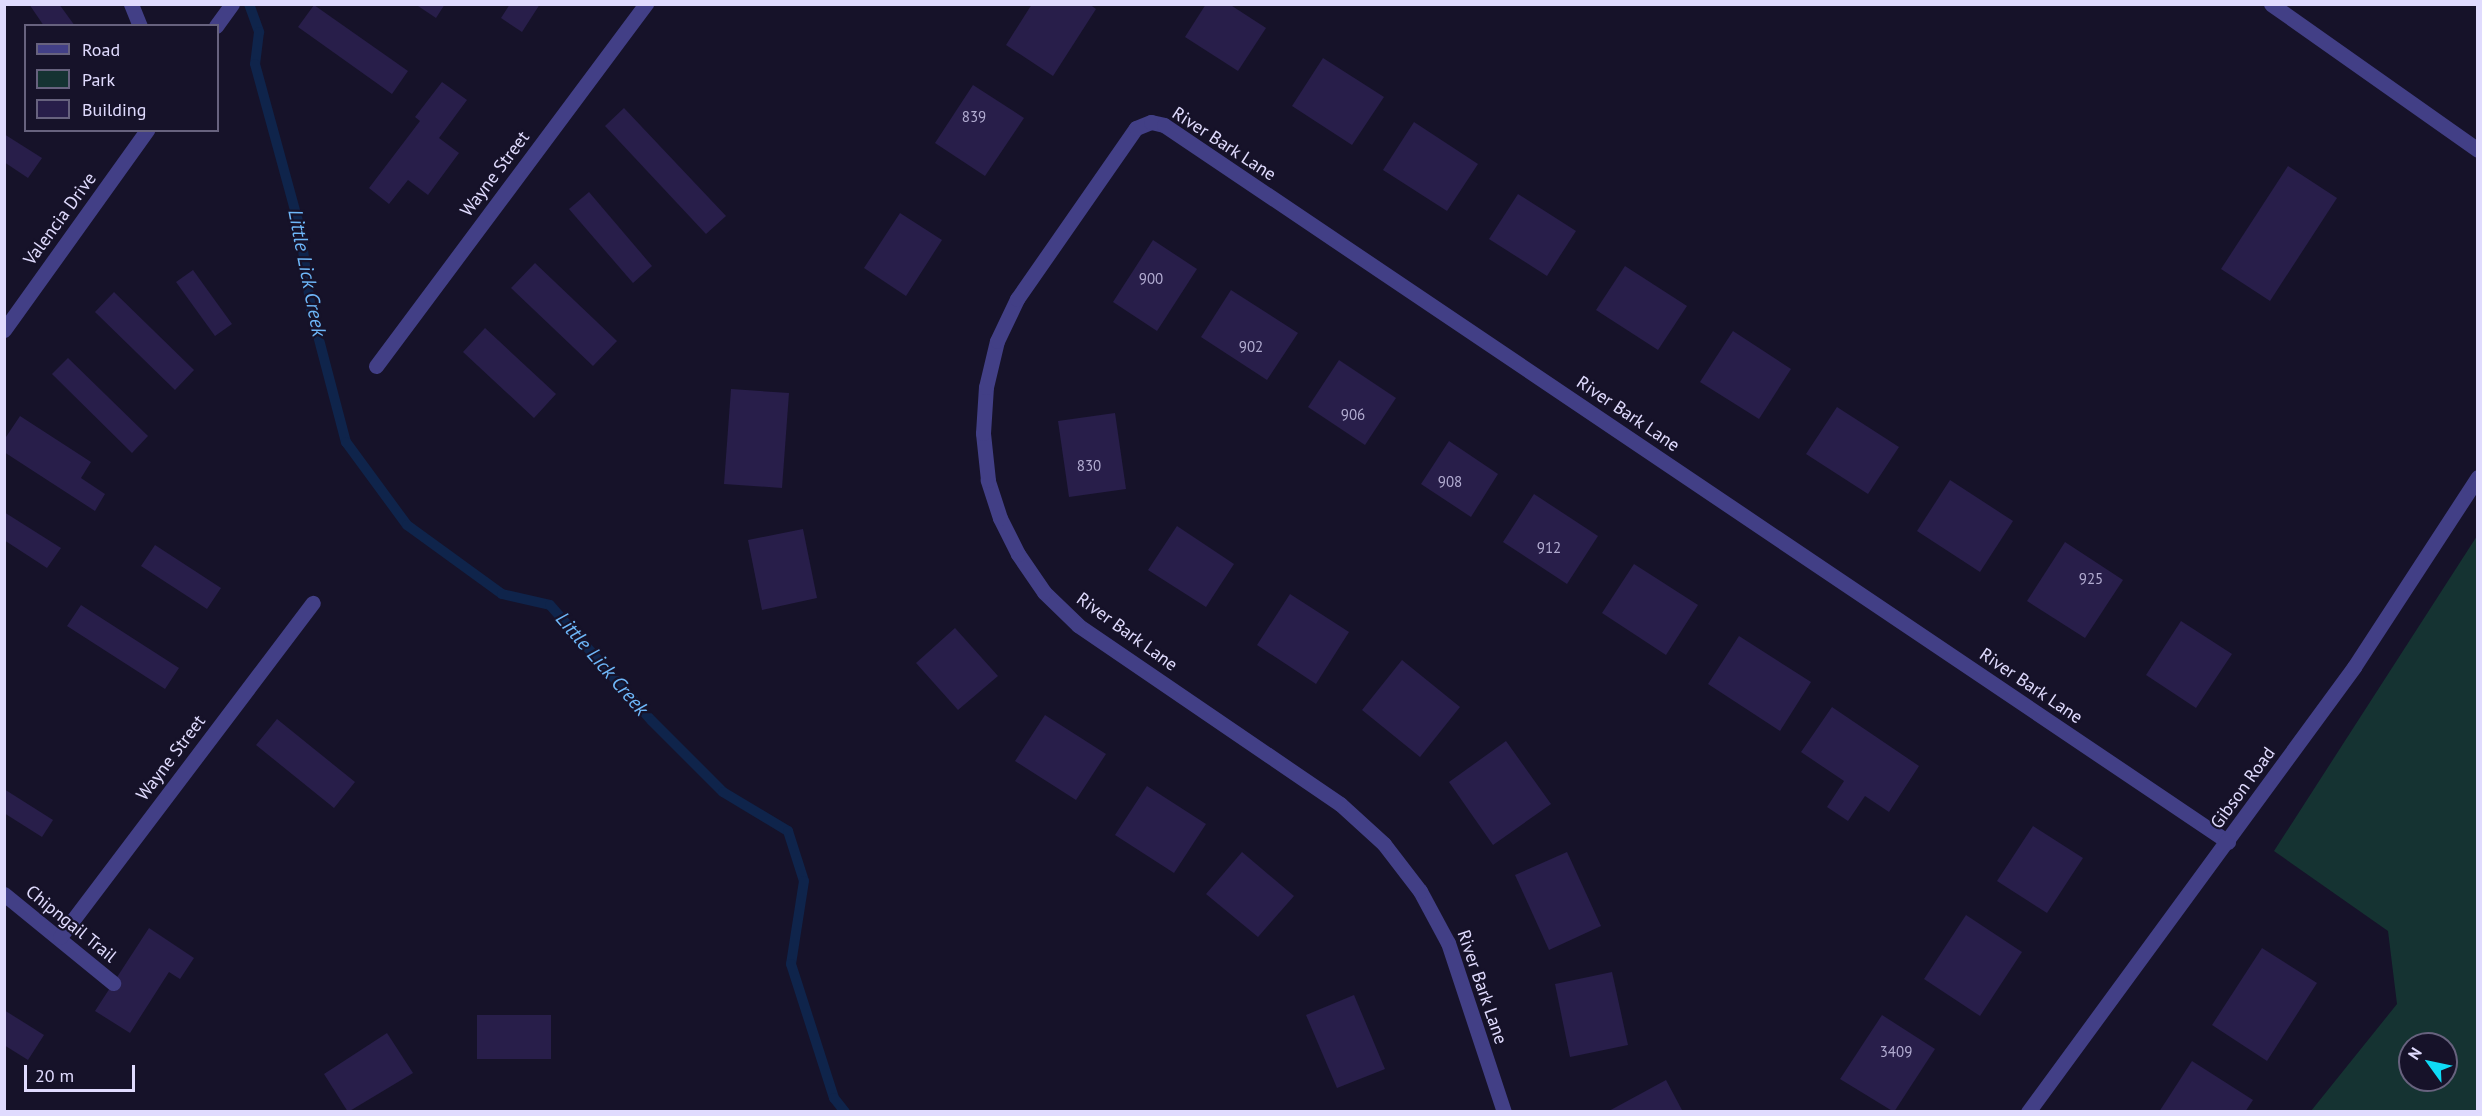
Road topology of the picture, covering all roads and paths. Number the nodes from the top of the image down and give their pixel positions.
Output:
1 (131, 4) edge
2 (232, 4) edge
3 (646, 4) edge
4 (2271, 4) edge
5 (139, 24) edge
6 (217, 24) edge
7 (146, 132) edge
8 (2478, 150) edge
9 (4, 330) edge
10 (376, 366) dead end
11 (2478, 477) edge
12 (313, 603) dead end
13 (2228, 842) junction
14 (4, 894) edge
15 (60, 937) junction
16 (113, 984) dead end
17 (1504, 1112) edge
18 (2028, 1112) edge

1 - 5 street
2 - 6 street
3 - 10 street, Wayne Street
4 - 8 street
7 - 9 street, Valencia Drive
11 - 13 street, Gibson Road
12 - 15 street, Wayne Street
13 - 17 street, River Bark Lane
13 - 18 street, Gibson Road
14 - 15 street, Chipngail Trail
15 - 16 street, Chipngail Trail

